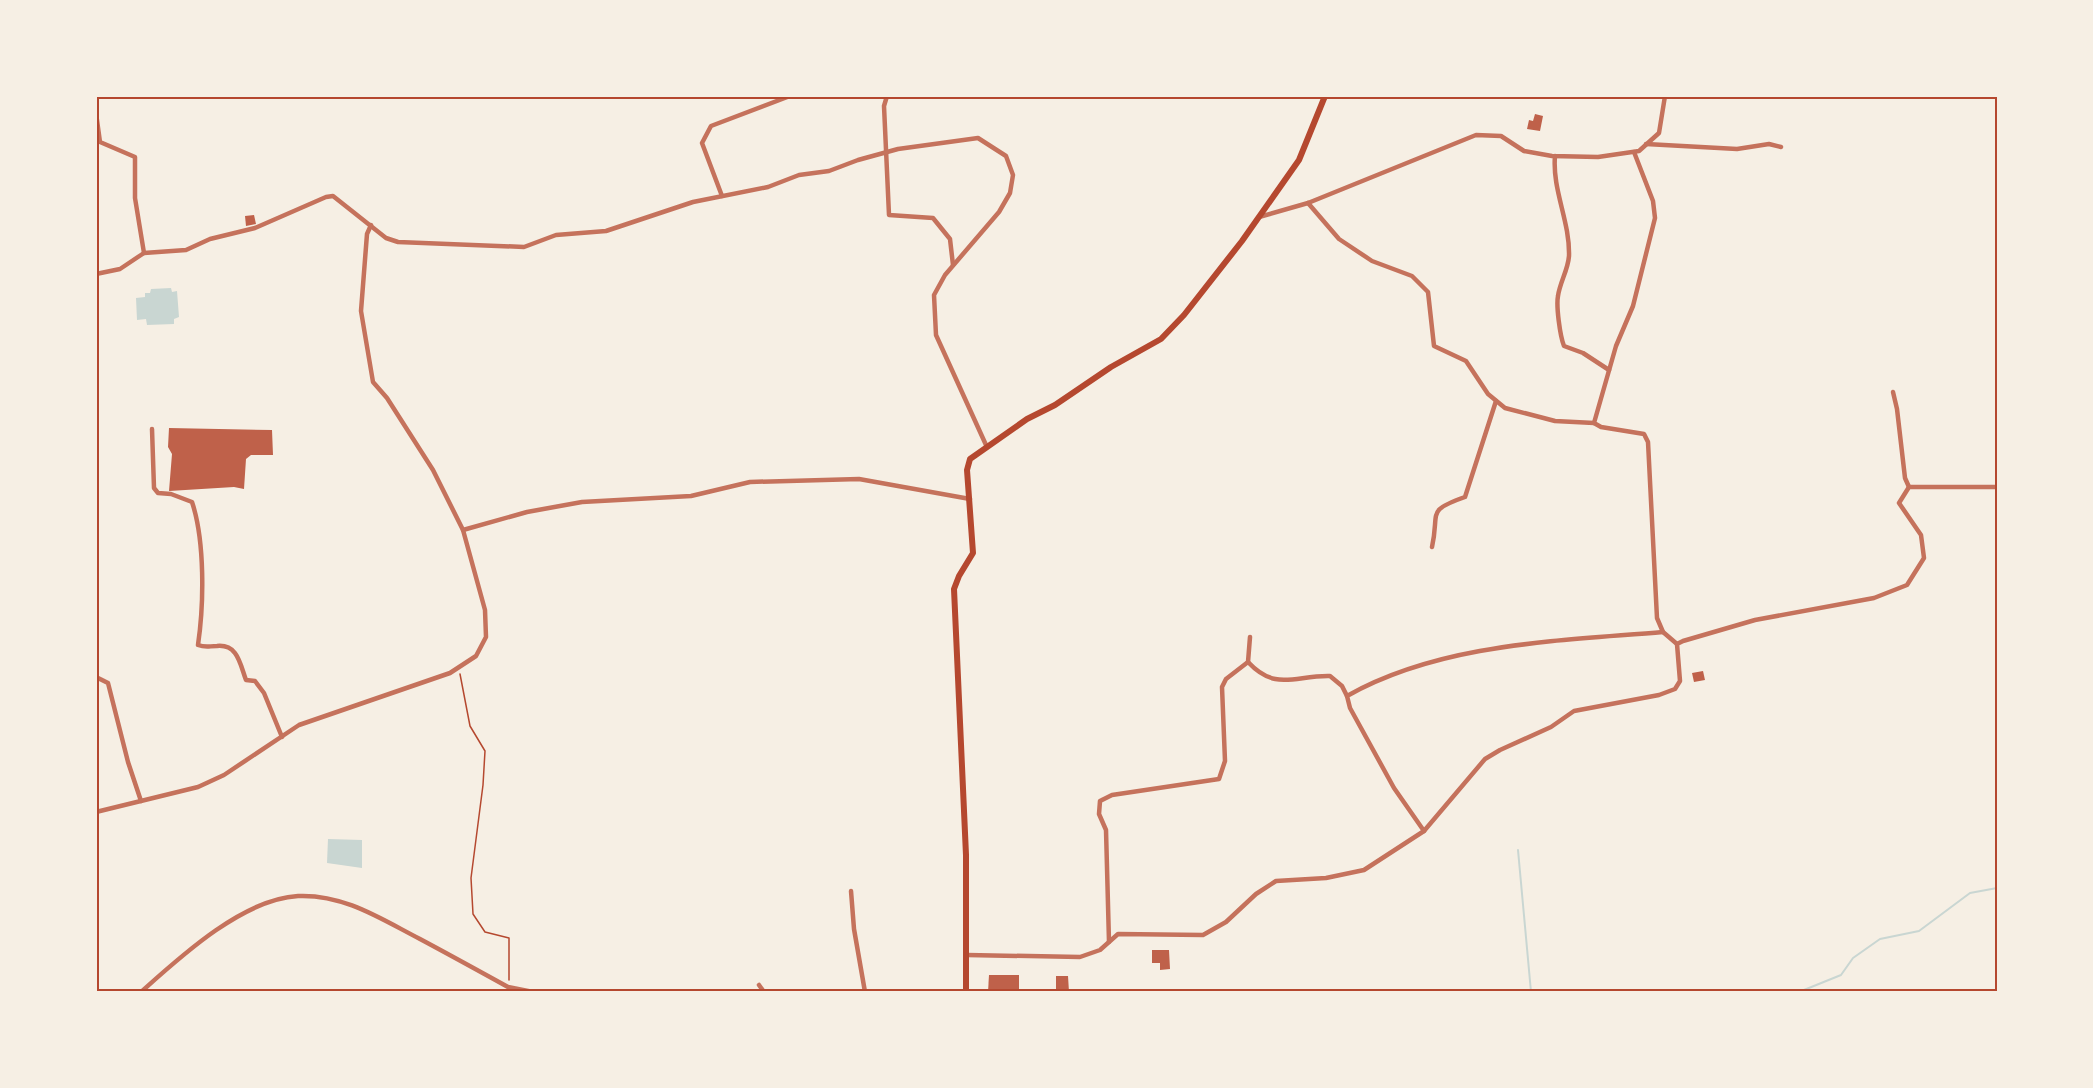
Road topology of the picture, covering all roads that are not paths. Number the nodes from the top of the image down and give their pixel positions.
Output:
1 (790, 96) edge
2 (887, 96) edge
3 (1325, 96) edge
4 (1665, 96) edge
5 (96, 113) edge
6 (1646, 144) junction
7 (1781, 147) dead end
8 (886, 152) junction
9 (1634, 152) junction
10 (1555, 156) junction
11 (722, 196) junction
12 (1308, 203) junction
13 (1258, 218) junction
14 (371, 225) junction
15 (144, 253) junction
16 (953, 265) junction
17 (96, 274) edge
18 (1609, 370) junction
19 (1893, 392) dead end
20 (1496, 401) junction
21 (1594, 423) junction
22 (152, 429) dead end
23 (986, 445) junction
24 (1909, 487) junction
25 (1997, 487) edge
26 (970, 499) junction
27 (463, 530) junction
28 (1432, 547) dead end
29 (1663, 633) junction
30 (1250, 637) dead end
31 (1677, 644) junction
32 (1248, 662) junction
33 (96, 677) edge
34 (1347, 696) junction
35 (282, 736) junction
36 (141, 801) junction
37 (96, 812) edge
38 (1424, 831) junction
39 (851, 891) dead end
40 (1109, 942) junction
41 (967, 955) junction
42 (759, 985) dead end
43 (141, 992) edge
44 (533, 992) edge
45 (764, 992) edge
46 (866, 992) edge
47 (966, 992) edge

1 - 11 street
2 - 8 street
3 - 13 main road
4 - 6 street
5 - 15 street
6 - 7 street
6 - 9 street
8 - 11 street
8 - 16 street
8 - 16 street
9 - 10 street
9 - 18 street
10 - 12 street
10 - 18 street
11 - 14 street
12 - 13 street
12 - 20 street
13 - 23 main road
14 - 15 street
14 - 27 street
15 - 17 street
16 - 23 street
18 - 21 street
19 - 24 street
20 - 21 street
20 - 28 street
21 - 29 street
22 - 35 street
23 - 26 main road
24 - 25 street
24 - 31 street
26 - 27 street
26 - 41 main road
27 - 35 street
29 - 31 street
29 - 34 street
30 - 32 street
31 - 38 street
32 - 34 street
32 - 40 street
33 - 36 street
34 - 38 street
35 - 36 street
36 - 37 street
38 - 40 street
39 - 46 street
40 - 41 street
41 - 47 main road
42 - 45 street
43 - 44 street

